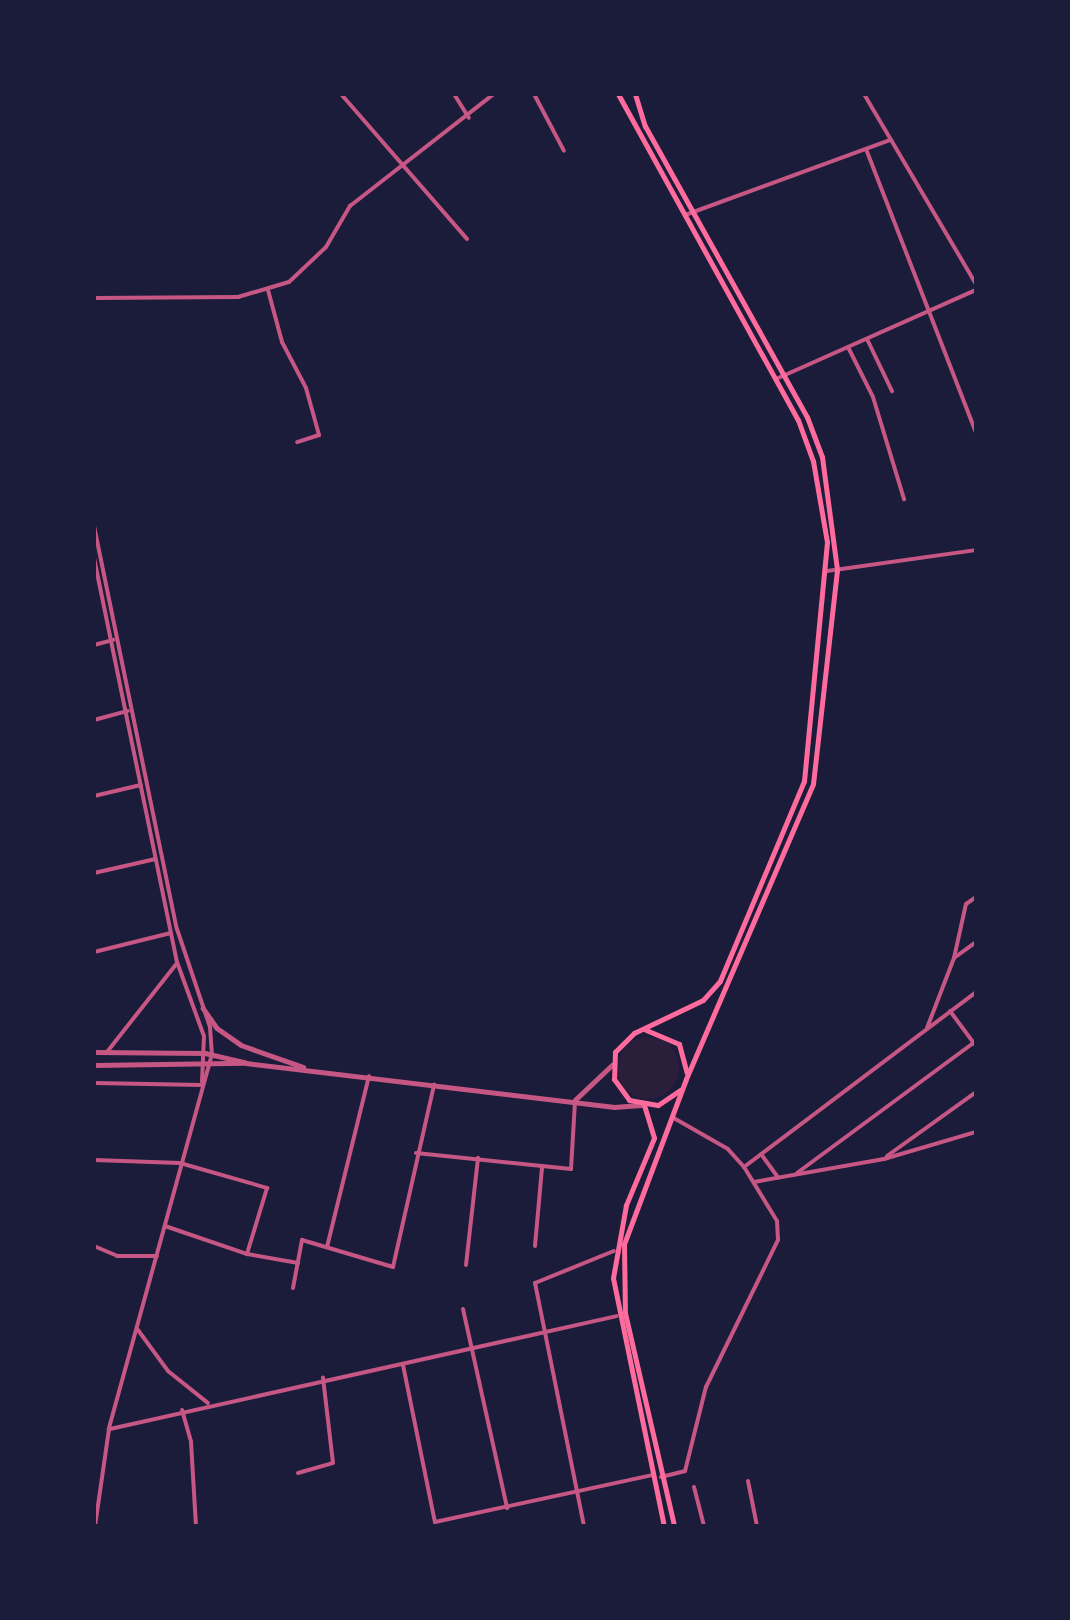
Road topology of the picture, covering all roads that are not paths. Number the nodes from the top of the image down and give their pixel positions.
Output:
1 (341, 94) edge
2 (454, 94) edge
3 (494, 94) edge
4 (534, 94) edge
5 (618, 94) edge
6 (634, 94) edge
7 (864, 95) edge
8 (469, 118) junction
9 (890, 140) junction
10 (866, 149) junction
11 (564, 151) dead end
12 (402, 167) junction
13 (695, 212) junction
14 (685, 215) junction
15 (467, 239) dead end
16 (975, 284) edge
17 (268, 290) junction
18 (975, 290) edge
19 (94, 298) edge
20 (929, 312) junction
21 (867, 339) junction
22 (848, 347) junction
23 (786, 375) junction
24 (776, 379) junction
25 (892, 391) dead end
26 (975, 432) edge
27 (297, 442) dead end
28 (904, 499) dead end
29 (94, 526) edge
30 (975, 550) edge
31 (94, 558) edge
32 (837, 570) junction
33 (827, 571) junction
34 (112, 640) junction
35 (94, 645) edge
36 (128, 711) junction
37 (94, 720) edge
38 (141, 785) junction
39 (94, 796) edge
40 (155, 859) junction
41 (94, 873) edge
42 (975, 897) edge
43 (171, 933) junction
44 (975, 942) edge
45 (94, 952) edge
46 (954, 958) junction
47 (177, 962) junction
48 (975, 992) edge
49 (203, 1008) junction
50 (950, 1011) junction
51 (926, 1029) junction
52 (646, 1030) junction
53 (975, 1043) edge
54 (94, 1052) edge
55 (107, 1052) junction
56 (205, 1053) junction
57 (212, 1054) junction
58 (246, 1063) junction
59 (94, 1065) edge
60 (204, 1065) junction
61 (211, 1065) junction
62 (612, 1065) junction
63 (311, 1069) junction
64 (369, 1076) junction
65 (686, 1079) junction
66 (94, 1083) edge
67 (434, 1084) junction
68 (202, 1085) junction
69 (975, 1092) edge
70 (575, 1101) junction
71 (643, 1105) junction
72 (672, 1117) junction
73 (975, 1132) edge
74 (416, 1153) junction
75 (760, 1154) junction
76 (478, 1158) junction
77 (884, 1159) junction
78 (94, 1160) edge
79 (180, 1162) junction
80 (543, 1167) junction
81 (744, 1167) junction
82 (797, 1173) junction
83 (778, 1177) junction
84 (754, 1182) junction
85 (165, 1226) junction
86 (94, 1245) edge
87 (535, 1246) dead end
88 (327, 1247) junction
89 (614, 1251) junction
90 (248, 1254) junction
91 (157, 1256) junction
92 (298, 1263) junction
93 (466, 1265) dead end
94 (293, 1288) dead end
95 (463, 1309) dead end
96 (617, 1316) junction
97 (138, 1330) junction
98 (545, 1332) junction
99 (474, 1350) junction
100 (403, 1365) junction
101 (323, 1378) junction
102 (209, 1403) junction
103 (182, 1410) junction
104 (109, 1429) junction
105 (100, 1472) junction
106 (94, 1473) edge
107 (298, 1473) dead end
108 (652, 1475) junction
109 (661, 1477) junction
110 (748, 1481) dead end
111 (694, 1486) dead end
112 (577, 1493) junction
113 (507, 1508) junction
114 (95, 1526) edge
115 (195, 1526) edge
116 (584, 1526) edge
117 (664, 1526) edge
118 (674, 1526) edge
119 (704, 1526) edge
120 (757, 1526) edge

1 - 12 street
2 - 8 street
3 - 8 street
4 - 11 street
5 - 14 main road
6 - 13 main road
7 - 9 street
8 - 12 street
9 - 10 street
9 - 16 street
10 - 13 street
10 - 20 street
12 - 15 street
12 - 17 street
13 - 14 street
13 - 23 main road
14 - 24 main road
17 - 19 street
17 - 27 street
18 - 20 street
20 - 21 street
20 - 26 street
21 - 22 street
21 - 25 street
22 - 23 street
22 - 28 street
23 - 24 street
23 - 32 main road
24 - 33 main road
29 - 49 street
30 - 32 street
31 - 34 street
32 - 33 street
32 - 65 main road
33 - 52 main road
34 - 35 street
34 - 36 street
36 - 37 street
36 - 38 street
38 - 39 street
38 - 40 street
40 - 41 street
40 - 43 street
42 - 46 street
43 - 45 street
43 - 47 street
44 - 46 street
46 - 51 street
47 - 55 street
47 - 56 street
48 - 50 street
49 - 57 street
49 - 63 street
50 - 51 street
50 - 53 street
51 - 75 street
52 - 62 main road
52 - 65 main road
53 - 82 street
54 - 55 street
55 - 56 street
56 - 57 street
56 - 60 street
57 - 58 street
57 - 61 street
58 - 61 street
58 - 63 street
59 - 60 street
60 - 61 street
60 - 68 street
61 - 68 street
62 - 70 street
62 - 71 main road
63 - 64 street
64 - 67 street
64 - 88 street
65 - 71 main road
65 - 72 main road
66 - 68 street
67 - 70 street
67 - 74 street
68 - 79 street
69 - 77 street
70 - 71 street
70 - 80 street
71 - 89 main road
72 - 81 street
72 - 109 main road
73 - 77 street
74 - 76 street
74 - 88 street
75 - 81 street
75 - 83 street
76 - 80 street
76 - 93 street
77 - 82 street
78 - 79 street
79 - 85 street
79 - 90 street
80 - 87 street
81 - 84 street
82 - 83 street
83 - 84 street
84 - 109 street
85 - 90 street
85 - 91 street
86 - 91 street
88 - 92 street
89 - 96 main road
89 - 98 street
90 - 92 street
91 - 97 street
92 - 94 street
95 - 99 street
96 - 98 street
96 - 108 main road
97 - 102 street
97 - 104 street
98 - 99 street
98 - 112 street
99 - 100 street
99 - 113 street
100 - 101 street
100 - 113 street
101 - 102 street
101 - 107 street
102 - 103 street
103 - 104 street
103 - 115 street
104 - 105 street
105 - 106 street
105 - 114 street
108 - 112 street
108 - 117 main road
109 - 118 main road
110 - 120 street
111 - 119 street
112 - 113 street
112 - 116 street

